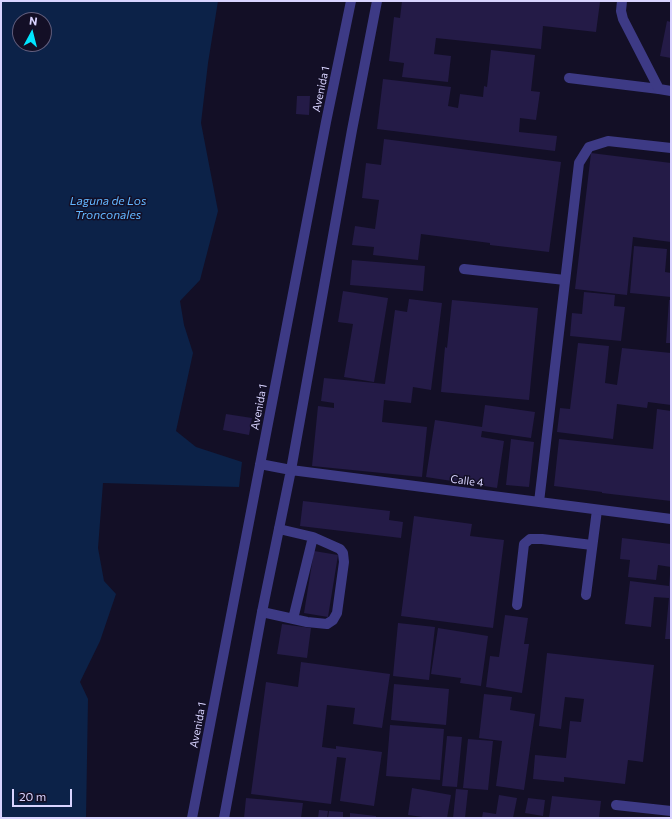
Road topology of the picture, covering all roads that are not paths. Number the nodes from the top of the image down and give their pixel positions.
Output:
1 (351, 1) edge
2 (377, 1) edge
3 (622, 1) edge
4 (569, 78) dead end
5 (659, 89) junction
6 (671, 91) edge
7 (671, 148) edge
8 (464, 269) dead end
9 (565, 280) junction
10 (260, 464) junction
11 (291, 470) junction
12 (539, 502) junction
13 (597, 510) junction
14 (671, 519) edge
15 (279, 529) junction
16 (313, 537) junction
17 (592, 545) junction
18 (586, 595) dead end
19 (517, 606) dead end
20 (262, 612) junction
21 (293, 619) junction
22 (616, 805) dead end
23 (671, 811) edge
24 (192, 818) edge
25 (224, 818) edge

1 - 10 street, Avenida 1
2 - 11 street
3 - 5 street
4 - 5 street
5 - 6 street
7 - 9 street
8 - 9 street
9 - 12 street
10 - 11 street, Calle 4
10 - 24 street, Avenida 1
11 - 12 street, Calle 4
11 - 15 street
12 - 13 street, Calle 4
13 - 14 street, Calle 4
13 - 17 street
15 - 16 street
15 - 20 street
16 - 21 street
16 - 21 street
17 - 18 street
17 - 19 street
20 - 21 street
20 - 25 street
22 - 23 street

